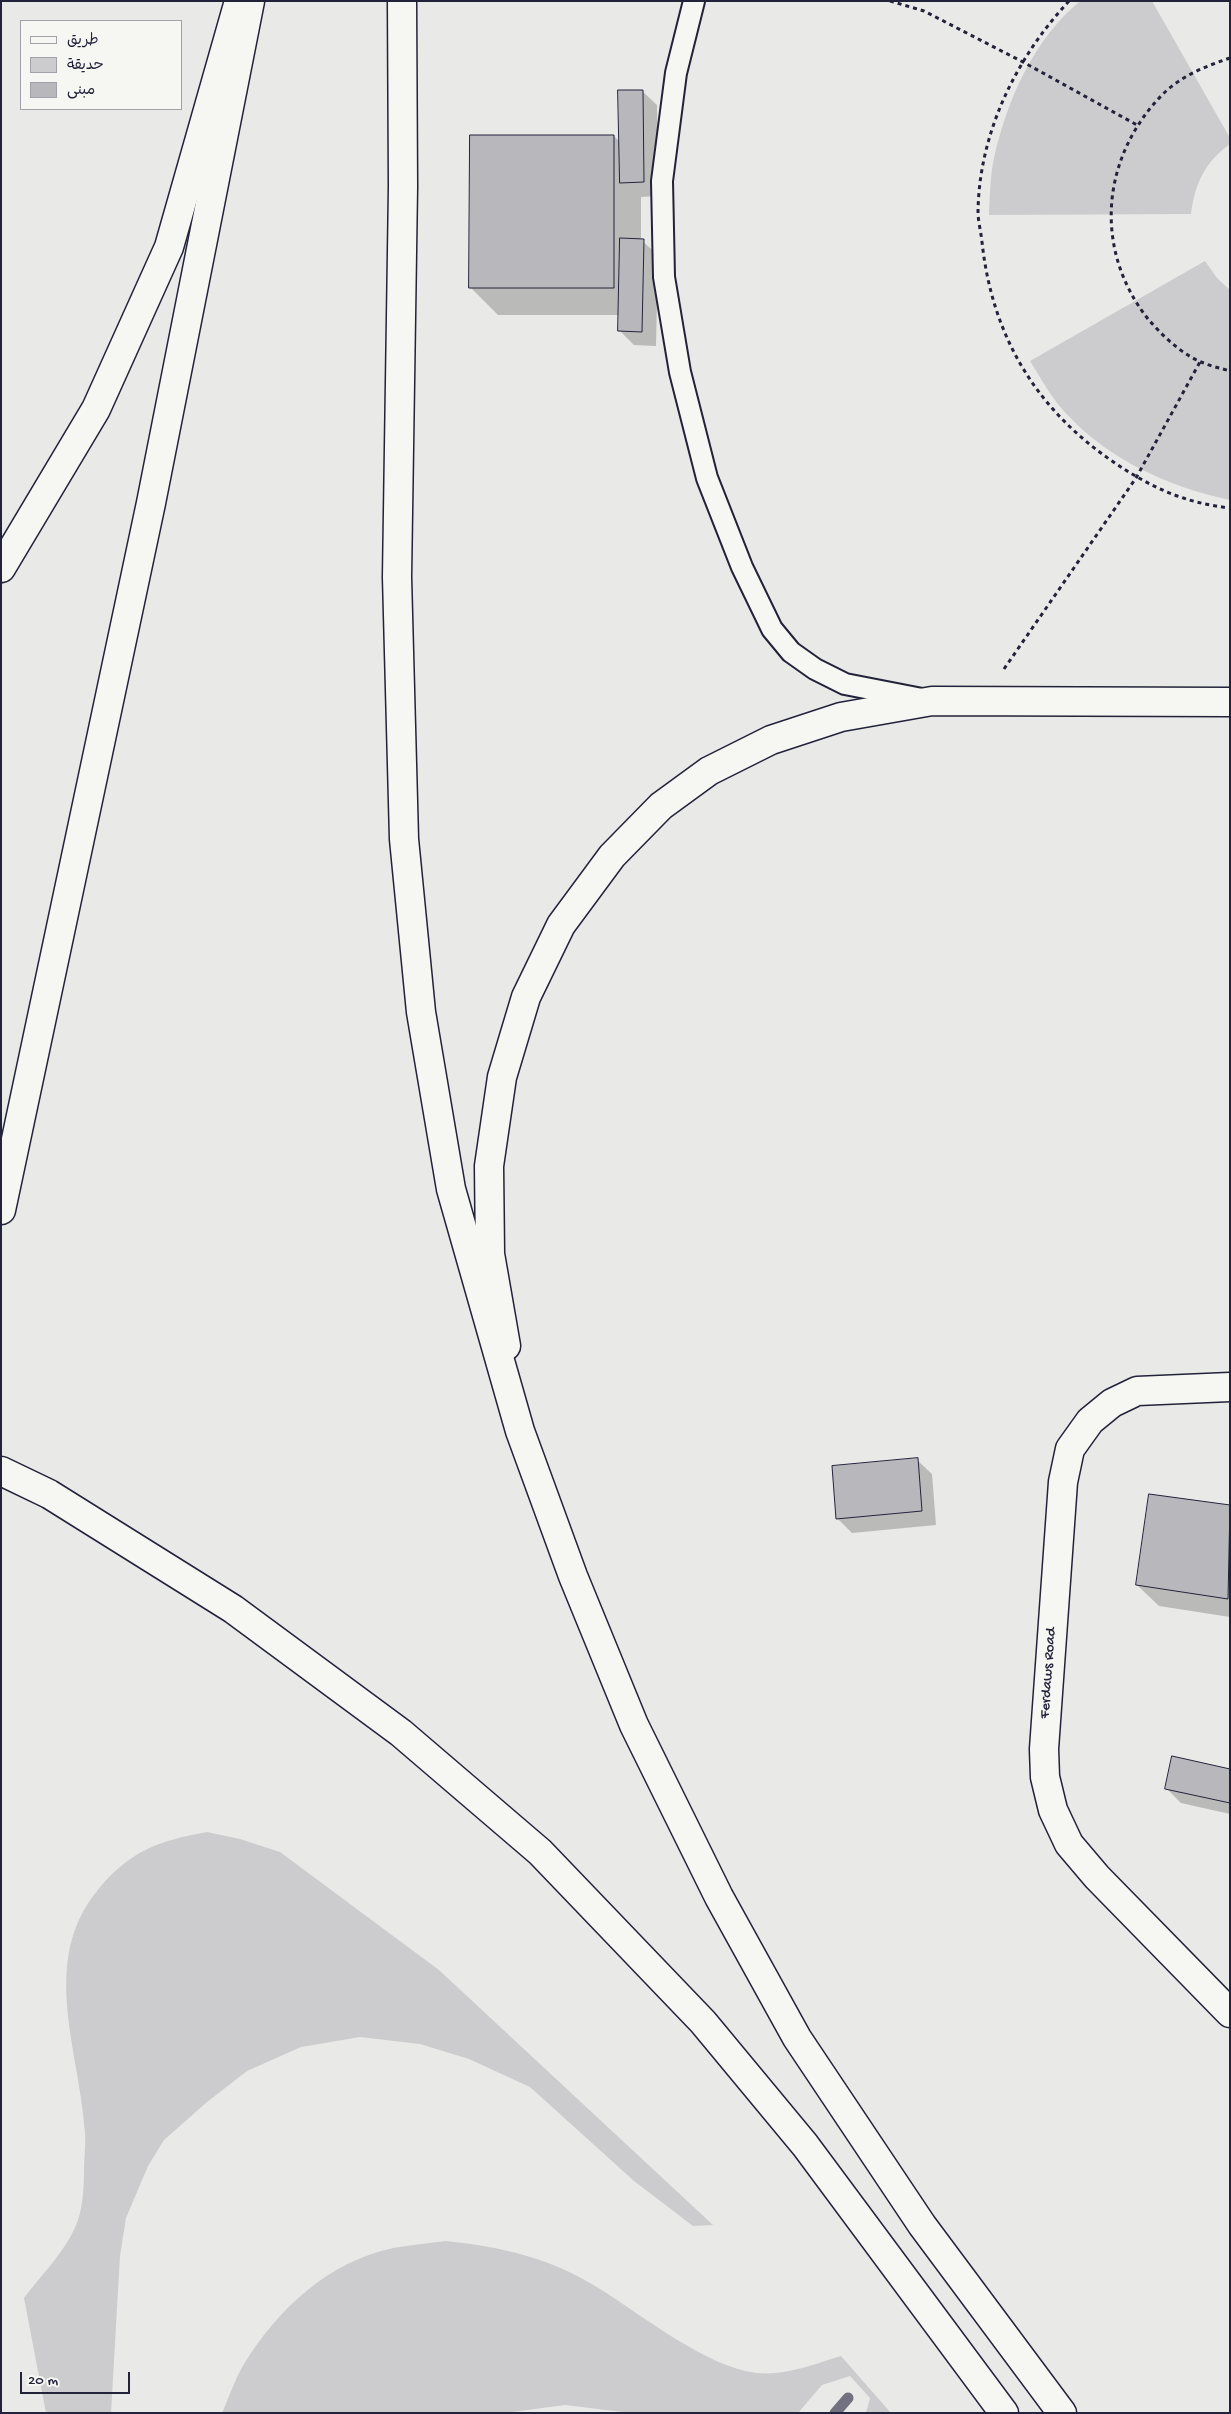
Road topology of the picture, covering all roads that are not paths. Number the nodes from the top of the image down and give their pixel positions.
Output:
1 (239, 1) edge
2 (250, 1) edge
3 (402, 1) edge
4 (694, 1) edge
5 (1, 568) edge
6 (932, 701) junction
7 (1230, 702) edge
8 (1, 1210) edge
9 (1230, 1387) edge
10 (520, 1431) junction
11 (1, 1471) edge
12 (1230, 2013) edge
13 (1004, 2413) edge
14 (1062, 2413) edge

1 - 5 main road
2 - 8 main road
3 - 10 main road
4 - 6 lane
6 - 7 main road
6 - 10 main road
9 - 12 main road, Ferdaws Road
10 - 14 main road
11 - 13 main road

